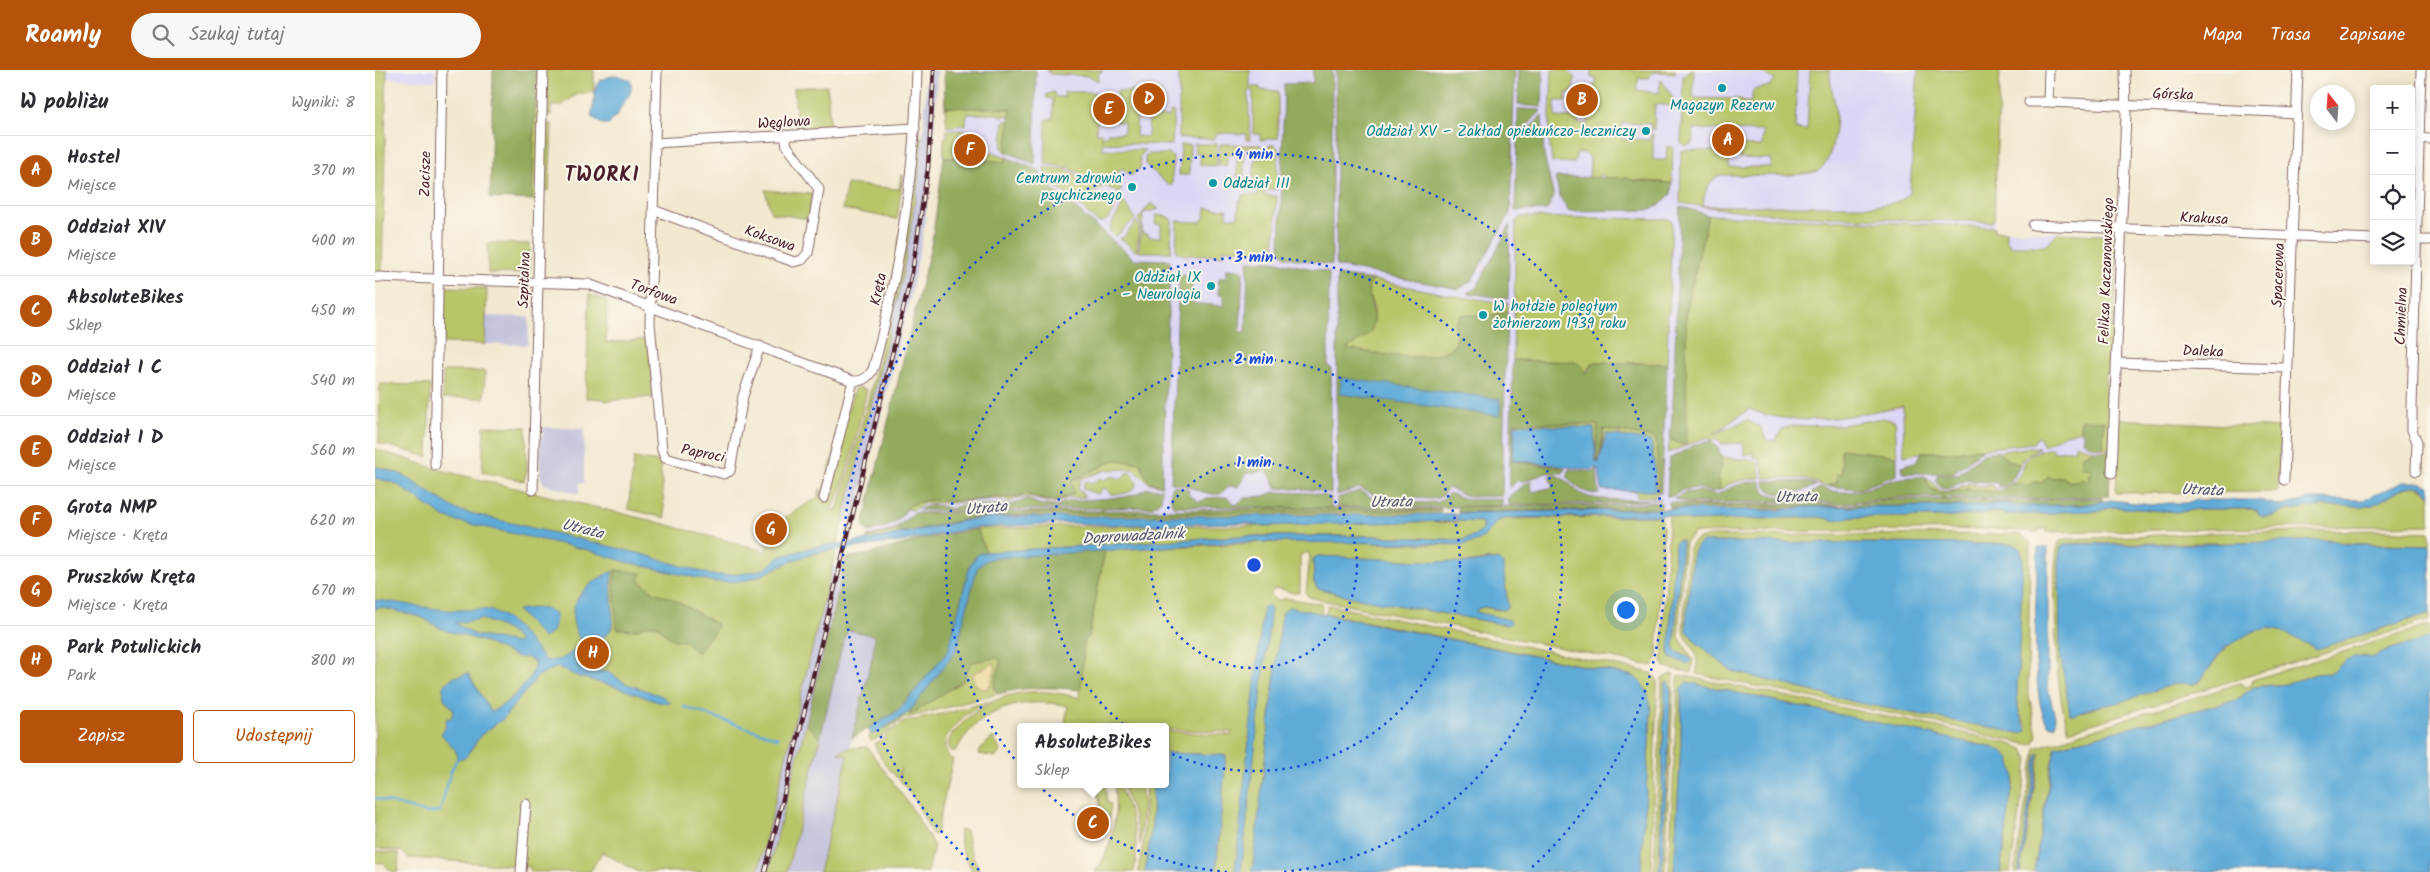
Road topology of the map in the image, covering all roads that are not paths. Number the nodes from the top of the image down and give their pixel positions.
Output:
1 (442, 70) edge
2 (543, 70) edge
3 (657, 70) edge
4 (917, 70) edge
5 (2049, 70) edge
6 (2125, 70) edge
7 (2298, 70) edge
8 (2421, 70) edge
9 (2029, 102) dead end
10 (2048, 102) junction
11 (2125, 106) junction
12 (2297, 113) junction
13 (915, 128) junction
14 (785, 135) junction
15 (2419, 138) junction
16 (2430, 138) edge
17 (655, 143) junction
18 (653, 210) junction
19 (2414, 220) edge
20 (2033, 225) dead end
21 (2121, 228) junction
22 (2294, 236) junction
23 (2370, 239) edge
24 (2415, 240) edge
25 (2430, 240) edge
26 (2415, 246) edge
27 (375, 277) edge
28 (437, 278) junction
29 (538, 282) junction
30 (651, 305) junction
31 (761, 346) junction
32 (2116, 362) junction
33 (2288, 368) junction
34 (853, 381) junction
35 (435, 465) dead end
36 (2416, 471) dead end
37 (2112, 473) dead end
38 (2283, 480) dead end
39 (533, 490) dead end
40 (824, 498) dead end
41 (526, 804) dead end
42 (521, 872) edge

1 - 28 street, Zacisze
2 - 29 street, Szpitalna
3 - 17 street
4 - 13 street, Kręta
5 - 10 street
6 - 11 street, Feliksa Kaczanowskiego
7 - 12 street, Spacerowa
8 - 15 street, Chmielna
9 - 10 street, Górska
10 - 11 street, Górska
11 - 12 street, Górska
11 - 21 street, Feliksa Kaczanowskiego
12 - 22 street, Spacerowa
13 - 14 street, Węglowa
13 - 34 street, Kręta
14 - 17 street, Węglowa
14 - 18 street, Koksowa
15 - 16 street
15 - 19 street, Chmielna
17 - 18 street
18 - 30 street
20 - 21 street, Krakusa
21 - 22 street, Krakusa
21 - 32 street, Feliksa Kaczanowskiego
22 - 23 street, Krakusa
22 - 33 street, Spacerowa
24 - 25 street
26 - 36 street, Chmielna
27 - 28 street, Torfowa
28 - 29 street, Torfowa
28 - 35 street
29 - 30 street, Torfowa
29 - 39 street, Szpitalna
30 - 31 street, Torfowa
30 - 31 street, Paproci
31 - 34 street, Torfowa
32 - 33 street, Daleka
32 - 37 street, Feliksa Kaczanowskiego
33 - 38 street, Spacerowa
34 - 40 street
41 - 42 street

